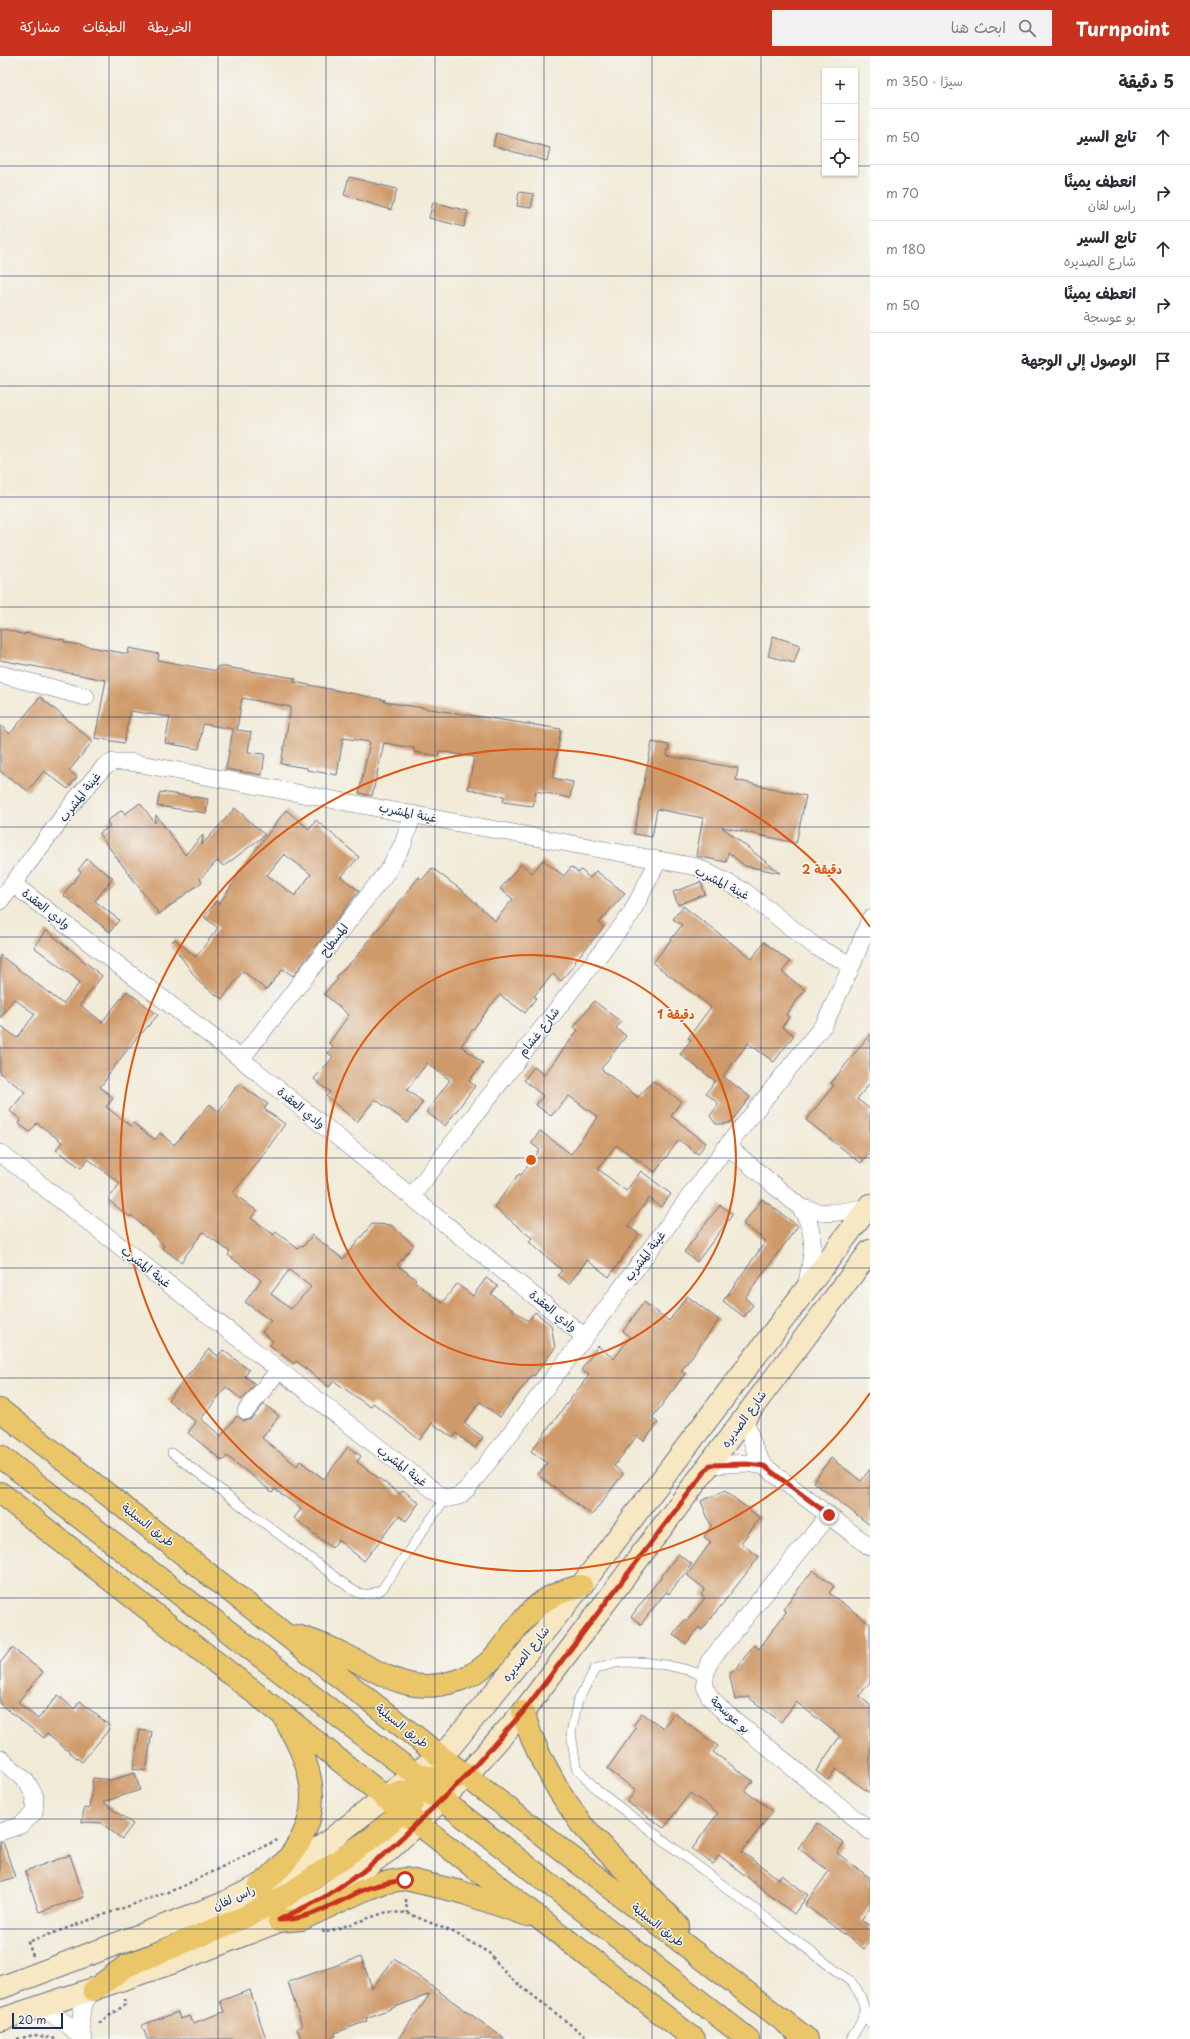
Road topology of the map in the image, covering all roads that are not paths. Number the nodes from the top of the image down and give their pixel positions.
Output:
1 (0, 674) edge
2 (86, 697) dead end
3 (413, 814) junction
4 (658, 861) junction
5 (14, 884) junction
6 (0, 901) edge
7 (870, 919) edge
8 (852, 966) junction
9 (241, 1059) junction
10 (727, 1146) junction
11 (0, 1153) edge
12 (411, 1197) junction
13 (869, 1206) edge
14 (800, 1207) junction
15 (870, 1251) edge
16 (806, 1288) junction
17 (585, 1337) junction
18 (279, 1370) junction
19 (0, 1410) edge
20 (246, 1411) dead end
21 (744, 1417) junction
22 (172, 1453) dead end
23 (0, 1456) edge
24 (710, 1465) junction
25 (764, 1466) junction
26 (0, 1492) edge
27 (445, 1499) junction
28 (829, 1515) junction
29 (870, 1546) edge
30 (581, 1586) junction
31 (285, 1633) junction
32 (704, 1675) junction
33 (523, 1712) junction
34 (283, 1714) junction
35 (440, 1756) junction
36 (0, 1758) edge
37 (466, 1776) junction
38 (429, 1786) junction
39 (385, 1798) junction
40 (410, 1817) junction
41 (870, 1831) edge
42 (0, 1832) edge
43 (259, 1887) junction
44 (279, 1920) junction
45 (543, 1920) junction
46 (727, 1978) junction
47 (0, 1988) edge
48 (94, 1990) junction
49 (864, 2007) junction
50 (28, 2011) junction
51 (0, 2020) edge
52 (870, 2023) edge
53 (82, 2037) edge
54 (694, 2039) edge
55 (748, 2039) edge
56 (807, 2039) edge
57 (851, 2039) edge

1 - 2 street
3 - 4 street, غينة المشرب
3 - 5 street, غينة المشرب
3 - 9 street, المسطاح
4 - 8 street, غينة المشرب
4 - 12 street, شارع غشام
5 - 6 street, غينة المشرب
5 - 9 street, وادي العقدة
7 - 8 street, غينة المشرب
8 - 10 street, غينة المشرب
9 - 12 street, وادي العقدة
10 - 14 street
10 - 17 street, غينة المشرب
11 - 18 street, غينة المشرب
12 - 17 street, وادي العقدة
13 - 14 street
13 - 16 main road, شارع الصديره
14 - 16 street
15 - 21 main road, شارع الصديره
16 - 30 main road, شارع الصديره
17 - 27 street, غينة المشرب
18 - 20 street
18 - 27 street, غينة المشرب
19 - 31 main road, طريق السيلية
21 - 24 main road, شارع الصديره
21 - 25 street
22 - 27 lane
23 - 38 main road
24 - 25 street
24 - 33 main road, شارع الصديره
25 - 28 street
26 - 34 main road
28 - 29 street
28 - 32 street
30 - 31 main road
30 - 35 main road, شارع الصديره
31 - 35 main road, طريق السيلية
32 - 41 street, بو عوسجة
32 - 49 lane
33 - 37 main road, شارع الصديره
33 - 46 main road
34 - 39 main road
34 - 43 main road
35 - 37 main road, طريق السيلية
35 - 38 main road, راس لفان
36 - 42 street
37 - 38 main road, شارع الصديره
37 - 46 main road, طريق السيلية
38 - 39 main road, راس لفان
38 - 40 main road
38 - 55 main road
39 - 40 main road
39 - 43 main road, راس لفان
40 - 44 main road
40 - 45 main road
40 - 48 main road
43 - 47 main road, راس لفان
44 - 45 main road
44 - 48 main road
45 - 54 main road
46 - 56 main road, طريق السيلية
48 - 50 main road
48 - 53 street
49 - 52 lane
49 - 57 lane
50 - 51 main road
50 - 53 street

